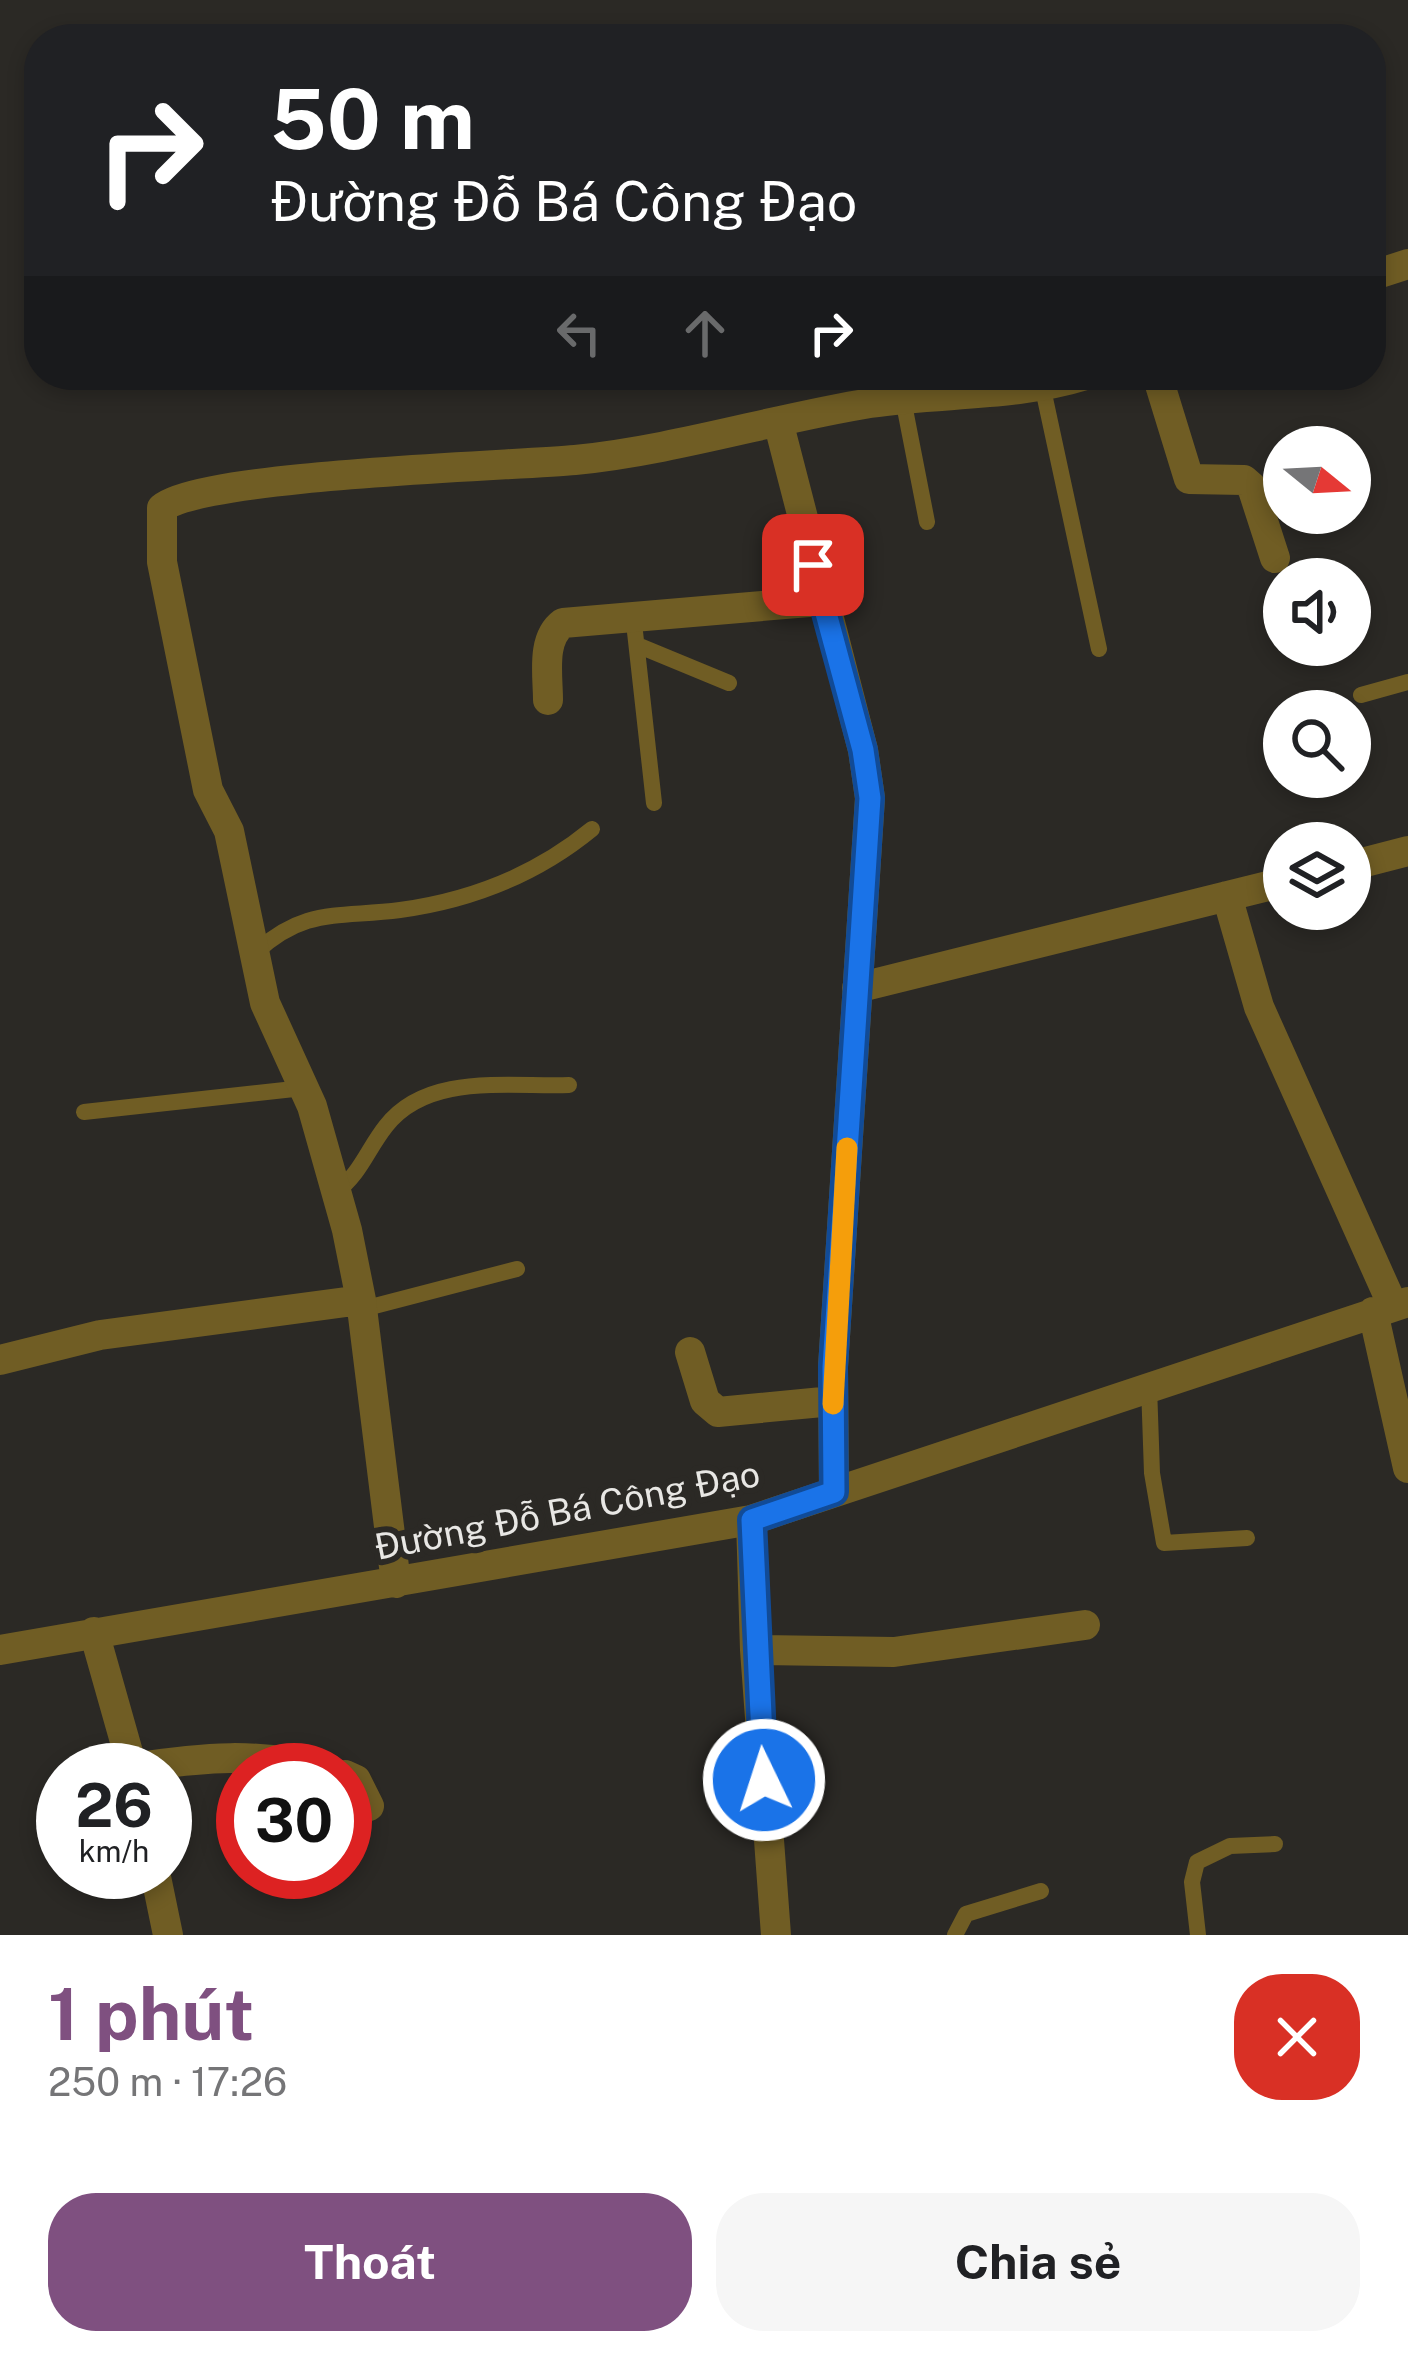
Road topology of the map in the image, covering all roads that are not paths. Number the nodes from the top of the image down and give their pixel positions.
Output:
1 (1017, 390) edge
2 (1042, 390) edge
3 (1161, 390) edge
4 (903, 399) junction
5 (779, 425) junction
6 (927, 522) dead end
7 (1275, 558) dead end
8 (821, 601) junction
9 (633, 614) junction
10 (637, 645) junction
11 (1099, 650) dead end
12 (1408, 682) edge
13 (729, 683) dead end
14 (1371, 692) edge
15 (548, 700) dead end
16 (655, 802) dead end
17 (592, 829) dead end
18 (1408, 851) edge
19 (1371, 861) edge
20 (1263, 887) edge
21 (1227, 896) junction
22 (255, 953) junction
23 (857, 988) junction
24 (569, 1085) dead end
25 (303, 1088) junction
26 (84, 1112) dead end
27 (336, 1192) junction
28 (517, 1269) dead end
29 (362, 1304) junction
30 (1391, 1307) edge
31 (690, 1352) dead end
32 (0, 1360) edge
33 (1149, 1385) junction
34 (833, 1401) junction
35 (1408, 1468) edge
36 (834, 1492) junction
37 (752, 1520) junction
38 (1247, 1538) dead end
39 (396, 1583) junction
40 (1085, 1625) dead end
41 (94, 1632) junction
42 (754, 1650) junction
43 (0, 1651) edge
44 (126, 1743) edge
45 (1275, 1844) dead end
46 (1041, 1891) dead end
47 (161, 1899) edge
48 (168, 1935) edge
49 (776, 1935) edge
50 (955, 1935) edge
51 (1198, 1935) edge

1 - 4 street
2 - 11 lane
3 - 7 street
4 - 5 street
4 - 6 lane
5 - 8 street
5 - 22 street
8 - 9 street
8 - 23 street
9 - 10 lane
9 - 15 street
10 - 13 lane
10 - 16 lane
12 - 14 lane
17 - 22 lane
18 - 19 street
20 - 21 street
21 - 23 street
21 - 30 street
22 - 25 street
23 - 34 street
24 - 27 lane
25 - 26 lane
25 - 27 street
27 - 29 street
28 - 29 lane
29 - 32 street
29 - 39 street
30 - 33 street, Đường Đỗ Bá Công Đạo
30 - 35 street
31 - 34 street
33 - 36 street, Đường Đỗ Bá Công Đạo
33 - 38 lane
34 - 36 street
36 - 37 street, Đường Đỗ Bá Công Đạo
37 - 39 street, Đường Đỗ Bá Công Đạo
37 - 42 street
39 - 41 street, Đường Đỗ Bá Công Đạo
40 - 42 street
41 - 43 street, Đường Đỗ Bá Công Đạo
41 - 44 street
42 - 49 street
45 - 51 lane
46 - 50 lane
47 - 48 street

